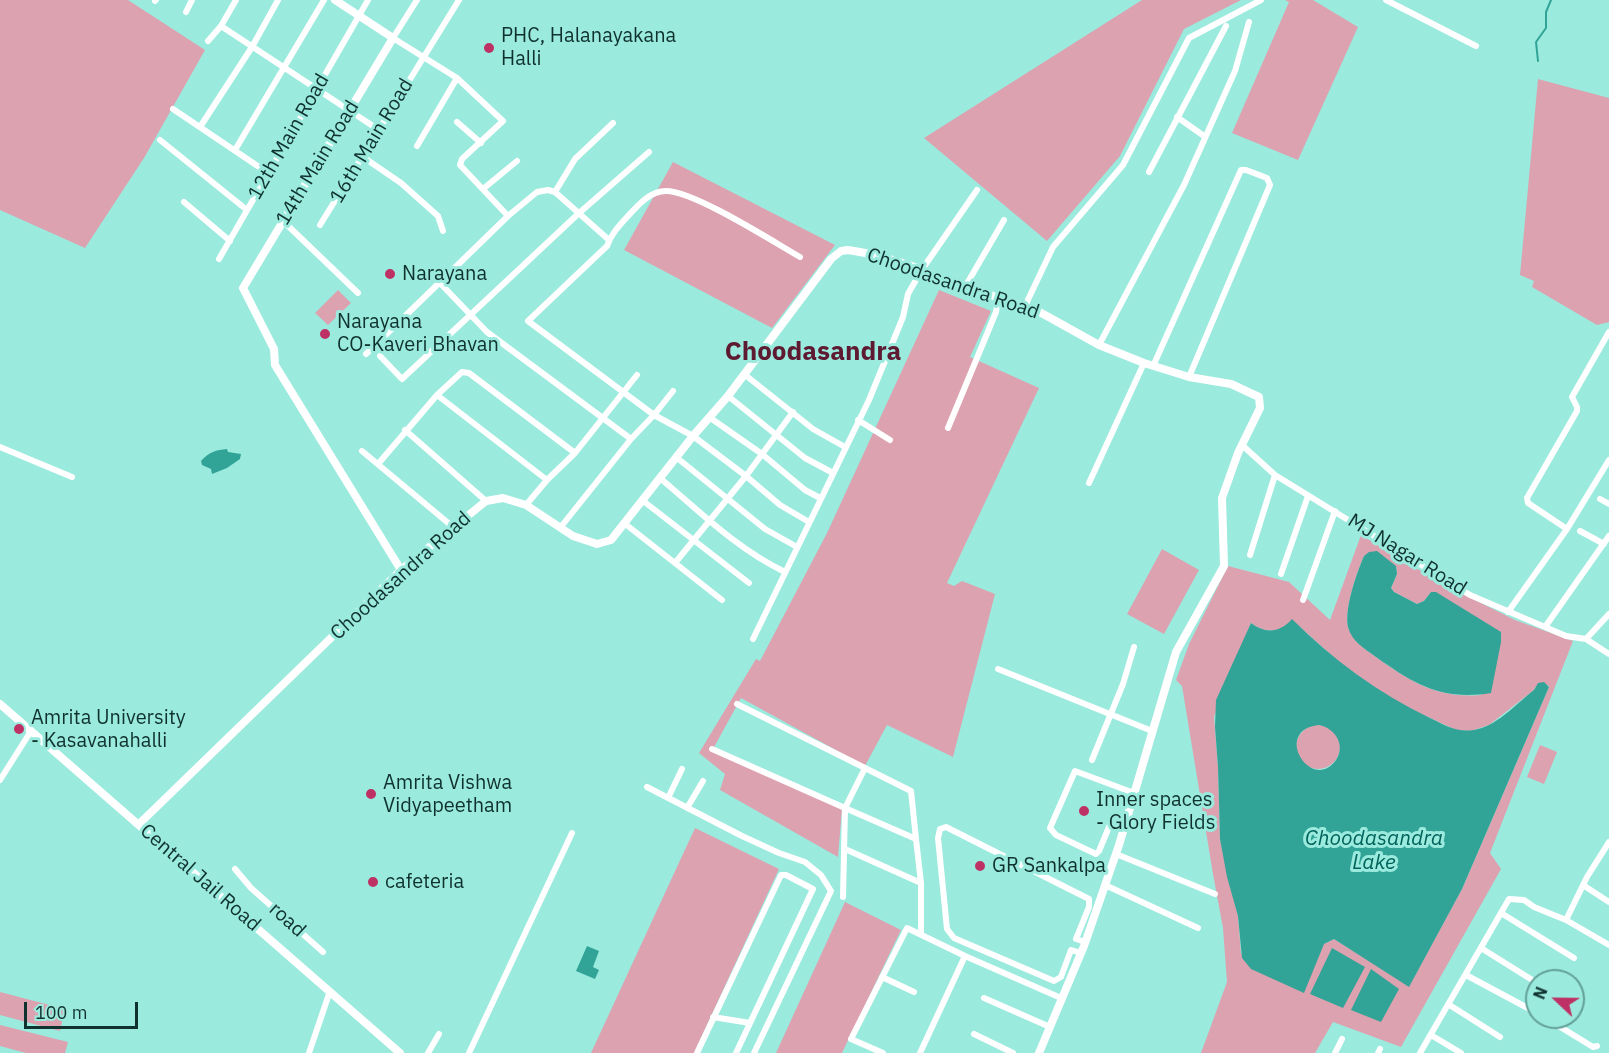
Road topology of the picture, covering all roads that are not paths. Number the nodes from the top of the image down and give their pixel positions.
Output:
1 (192, 0) edge
2 (236, 0) edge
3 (279, 0) edge
4 (324, 0) edge
5 (335, 0) edge
6 (368, 0) edge
7 (417, 0) edge
8 (459, 0) edge
9 (1261, 0) edge
10 (1386, 0) edge
11 (186, 12) dead end
12 (359, 15) junction
13 (1249, 22) dead end
14 (221, 26) junction
15 (1226, 26) dead end
16 (393, 38) junction
17 (208, 41) dead end
18 (252, 46) junction
19 (1476, 46) dead end
20 (423, 57) junction
21 (284, 68) junction
22 (457, 78) junction
23 (316, 89) junction
24 (173, 109) dead end
25 (349, 111) junction
26 (1177, 117) junction
27 (457, 122) dead end
28 (613, 123) dead end
29 (200, 127) junction
30 (379, 130) junction
31 (1204, 136) junction
32 (160, 141) dead end
33 (481, 143) junction
34 (417, 146) dead end
35 (235, 150) junction
36 (649, 152) dead end
37 (363, 158) junction
38 (517, 161) dead end
39 (1149, 172) dead end
40 (268, 173) junction
41 (483, 189) junction
42 (977, 190) dead end
43 (555, 192) junction
44 (184, 202) dead end
45 (247, 210) junction
46 (578, 214) junction
47 (508, 216) junction
48 (1004, 220) dead end
49 (283, 221) junction
50 (320, 225) dead end
51 (443, 231) dead end
52 (609, 240) junction
53 (230, 241) junction
54 (800, 257) dead end
55 (219, 259) dead end
56 (921, 271) junction
57 (439, 282) junction
58 (965, 287) junction
59 (358, 293) dead end
60 (998, 298) junction
61 (1025, 306) junction
62 (470, 315) junction
63 (1609, 332) edge
64 (1099, 345) junction
65 (366, 354) dead end
66 (380, 356) dead end
67 (1144, 363) junction
68 (1154, 364) junction
69 (744, 374) junction
70 (637, 375) dead end
71 (1189, 377) junction
72 (673, 391) dead end
73 (624, 393) junction
74 (437, 395) junction
75 (728, 396) junction
76 (793, 412) junction
77 (654, 415) junction
78 (709, 417) junction
79 (604, 419) junction
80 (858, 420) junction
81 (948, 429) dead end
82 (405, 430) junction
83 (776, 434) junction
84 (693, 436) junction
85 (631, 439) junction
86 (890, 440) dead end
87 (1242, 445) junction
88 (0, 447) edge
89 (845, 447) junction
90 (362, 451) dead end
91 (575, 453) junction
92 (762, 454) junction
93 (676, 457) junction
94 (1609, 460) edge
95 (378, 464) junction
96 (833, 473) junction
97 (1275, 475) junction
98 (746, 476) junction
99 (72, 477) dead end
100 (660, 478) junction
101 (547, 480) junction
102 (1089, 483) dead end
103 (1308, 496) junction
104 (820, 498) junction
105 (1600, 499) dead end
106 (642, 500) junction
107 (727, 500) junction
108 (486, 501) junction
109 (1609, 504) edge
110 (526, 505) junction
111 (1335, 511) junction
112 (710, 521) junction
113 (809, 522) junction
114 (624, 523) junction
115 (453, 527) junction
116 (560, 528) junction
117 (1567, 529) junction
118 (1580, 531) dead end
119 (1609, 536) edge
120 (694, 541) junction
121 (1604, 544) junction
122 (797, 547) junction
123 (1250, 555) dead end
124 (675, 563) junction
125 (401, 570) junction
126 (785, 572) junction
127 (1281, 573) dead end
128 (749, 583) dead end
129 (722, 600) dead end
130 (1303, 600) dead end
131 (1508, 612) junction
132 (1609, 614) edge
133 (1545, 627) junction
134 (753, 639) dead end
135 (1586, 639) junction
136 (1134, 647) dead end
137 (1609, 654) edge
138 (998, 669) dead end
139 (0, 704) edge
140 (737, 704) dead end
141 (1110, 715) junction
142 (31, 731) junction
143 (1152, 731) junction
144 (712, 749) dead end
145 (1092, 760) dead end
146 (865, 768) junction
147 (682, 769) dead end
148 (0, 780) edge
149 (703, 781) dead end
150 (647, 787) dead end
151 (1130, 791) junction
152 (668, 798) junction
153 (687, 808) junction
154 (846, 808) junction
155 (1127, 818) junction
156 (138, 824) junction
157 (572, 833) dead end
158 (916, 839) junction
159 (1609, 842) edge
160 (845, 849) junction
161 (1116, 854) junction
162 (235, 869) dead end
163 (921, 883) junction
164 (1105, 885) junction
165 (1583, 885) junction
166 (1215, 894) dead end
167 (843, 897) dead end
168 (1609, 902) edge
169 (1501, 913) junction
170 (1566, 920) junction
171 (1198, 928) dead end
172 (921, 934) junction
173 (1076, 939) junction
174 (1085, 942) junction
175 (1609, 945) edge
176 (1481, 948) junction
177 (1071, 950) junction
178 (323, 952) dead end
179 (1081, 953) junction
180 (965, 956) junction
181 (1575, 957) dead end
182 (1466, 975) junction
183 (882, 976) junction
184 (1525, 976) edge
185 (330, 991) junction
186 (914, 992) dead end
187 (984, 998) dead end
188 (1061, 998) junction
189 (1448, 1004) junction
190 (1525, 1007) edge
191 (713, 1017) junction
192 (750, 1023) junction
193 (1050, 1027) junction
194 (1564, 1029) edge
195 (439, 1034) dead end
196 (974, 1035) dead end
197 (1431, 1035) junction
198 (1500, 1037) dead end
199 (1342, 1039) dead end
200 (1597, 1046) dead end
201 (309, 1053) edge
202 (400, 1053) edge
203 (429, 1053) edge
204 (469, 1053) edge
205 (697, 1053) edge
206 (736, 1053) edge
207 (754, 1053) edge
208 (883, 1053) edge
209 (920, 1053) edge
210 (1013, 1053) edge
211 (1039, 1053) edge
212 (1335, 1053) edge
213 (1420, 1053) edge
214 (1461, 1053) edge

1 - 11 street
2 - 14 street
3 - 18 street
4 - 21 street
5 - 12 street
6 - 12 street, 12th Main Road
7 - 16 street
8 - 20 street, 16th Main Road
9 - 61 street
10 - 19 street
12 - 16 street
12 - 23 street, 12th Main Road
13 - 31 street
14 - 17 street
14 - 18 street
15 - 26 street
16 - 20 street
16 - 25 street, 14th Main Road
18 - 21 street
18 - 29 street
20 - 22 street
20 - 30 street, 16th Main Road
21 - 23 street
21 - 35 street
22 - 33 street
22 - 34 street
23 - 25 street
23 - 40 street, 12th Main Road
24 - 29 street
25 - 30 street
25 - 49 street, 14th Main Road
26 - 31 street
26 - 39 street
27 - 33 street
28 - 43 street
29 - 35 street
30 - 37 street, 16th Main Road
31 - 64 street
32 - 45 street
33 - 41 street
35 - 40 street
36 - 46 street
37 - 50 street, 16th Main Road
37 - 51 street
38 - 41 street
40 - 45 street, 12th Main Road
41 - 47 street
42 - 56 street
43 - 46 street
43 - 47 street
44 - 53 street
45 - 53 street, 12th Main Road
46 - 52 street
46 - 62 street
47 - 57 street
48 - 58 street
49 - 59 street
49 - 125 street, 14th Main Road
52 - 54 street
52 - 73 street
53 - 55 street, 12th Main Road
56 - 58 street, Choodasandra Road
56 - 69 street, Choodasandra Road
56 - 80 street
57 - 62 street
57 - 65 street
58 - 60 street, Choodasandra Road
60 - 61 street, Choodasandra Road
60 - 81 street
61 - 64 street, Choodasandra Road
62 - 66 street
62 - 79 street
63 - 117 street
64 - 67 street, Choodasandra Road
67 - 68 street, Choodasandra Road
67 - 102 street
68 - 71 street, Choodasandra Road
68 - 71 street
69 - 75 street, Choodasandra Road
69 - 76 street
70 - 73 street
71 - 87 street, Choodasandra Road
72 - 77 street
73 - 77 street
73 - 79 street
74 - 82 street
74 - 91 street
74 - 101 street
75 - 78 street, Choodasandra Road
75 - 83 street
76 - 83 street
76 - 89 street
77 - 84 street
77 - 85 street
78 - 84 street, Choodasandra Road
78 - 92 street
79 - 85 street
79 - 91 street
80 - 86 street
80 - 89 street
82 - 95 street
82 - 108 street
83 - 92 street
83 - 96 street
84 - 93 street, Choodasandra Road
84 - 98 street
85 - 116 street
87 - 97 street, MJ Nagar Road
87 - 143 street, Choodasandra Road
88 - 99 street
89 - 96 street
90 - 95 street
91 - 101 street
92 - 98 street
92 - 104 street
93 - 100 street, Choodasandra Road
93 - 107 street
94 - 117 street
95 - 115 street
96 - 104 street
97 - 103 street, MJ Nagar Road
97 - 123 street
98 - 107 street
98 - 113 street
100 - 106 street, Choodasandra Road
100 - 112 street
101 - 110 street
103 - 111 street, MJ Nagar Road
103 - 127 street
104 - 113 street
105 - 109 street
106 - 114 street, Choodasandra Road
106 - 120 street
107 - 112 street
107 - 122 street
108 - 110 street, Choodasandra Road
108 - 115 street, Choodasandra Road
110 - 116 street, Choodasandra Road
111 - 130 street
111 - 131 street, MJ Nagar Road
112 - 120 street
112 - 126 street
113 - 122 street
114 - 116 street, Choodasandra Road
114 - 124 street
115 - 125 street, Choodasandra Road
117 - 131 street
118 - 121 street
119 - 121 street
120 - 124 street
120 - 128 street
121 - 133 street
122 - 126 street
124 - 129 street
125 - 156 street, Choodasandra Road
126 - 134 street
131 - 133 street, MJ Nagar Road
132 - 135 street
133 - 135 street, MJ Nagar Road
135 - 137 street, MJ Nagar Road
136 - 141 street
138 - 141 street
139 - 142 street, Central Jail Road
140 - 146 street
141 - 143 street
141 - 145 street
142 - 148 street
142 - 156 street, Central Jail Road
143 - 151 street, Choodasandra Road
144 - 154 street
146 - 154 street
146 - 158 street
147 - 152 street
149 - 153 street
150 - 152 street
151 - 155 street, Choodasandra Road
151 - 155 street
152 - 153 street
153 - 207 street
154 - 158 street
154 - 160 street
155 - 161 street, Choodasandra Road
156 - 185 street, Central Jail Road
157 - 204 street
158 - 163 street
159 - 165 street
160 - 163 street
160 - 167 street
161 - 164 street, Choodasandra Road
161 - 166 street
162 - 178 street, road
163 - 172 street
164 - 171 street
164 - 174 street, Choodasandra Road
165 - 168 street
165 - 170 street
169 - 170 street
169 - 176 street
169 - 181 street
170 - 175 street
172 - 180 street
172 - 183 street
173 - 174 street
173 - 177 street
173 - 177 street
174 - 179 street, Choodasandra Road
176 - 182 street
176 - 184 street
177 - 179 street
179 - 188 street, Choodasandra Road
180 - 188 street
180 - 209 street
182 - 189 street
182 - 190 street
183 - 186 street
183 - 208 street
185 - 201 street
185 - 202 street, Central Jail Road
187 - 193 street
188 - 193 street, Choodasandra Road
189 - 197 street
189 - 198 street
191 - 192 street
191 - 192 street
191 - 205 street
192 - 206 street
193 - 211 street, Choodasandra Road
194 - 200 street
195 - 203 street
196 - 210 street
197 - 213 street
197 - 214 street
199 - 212 street

